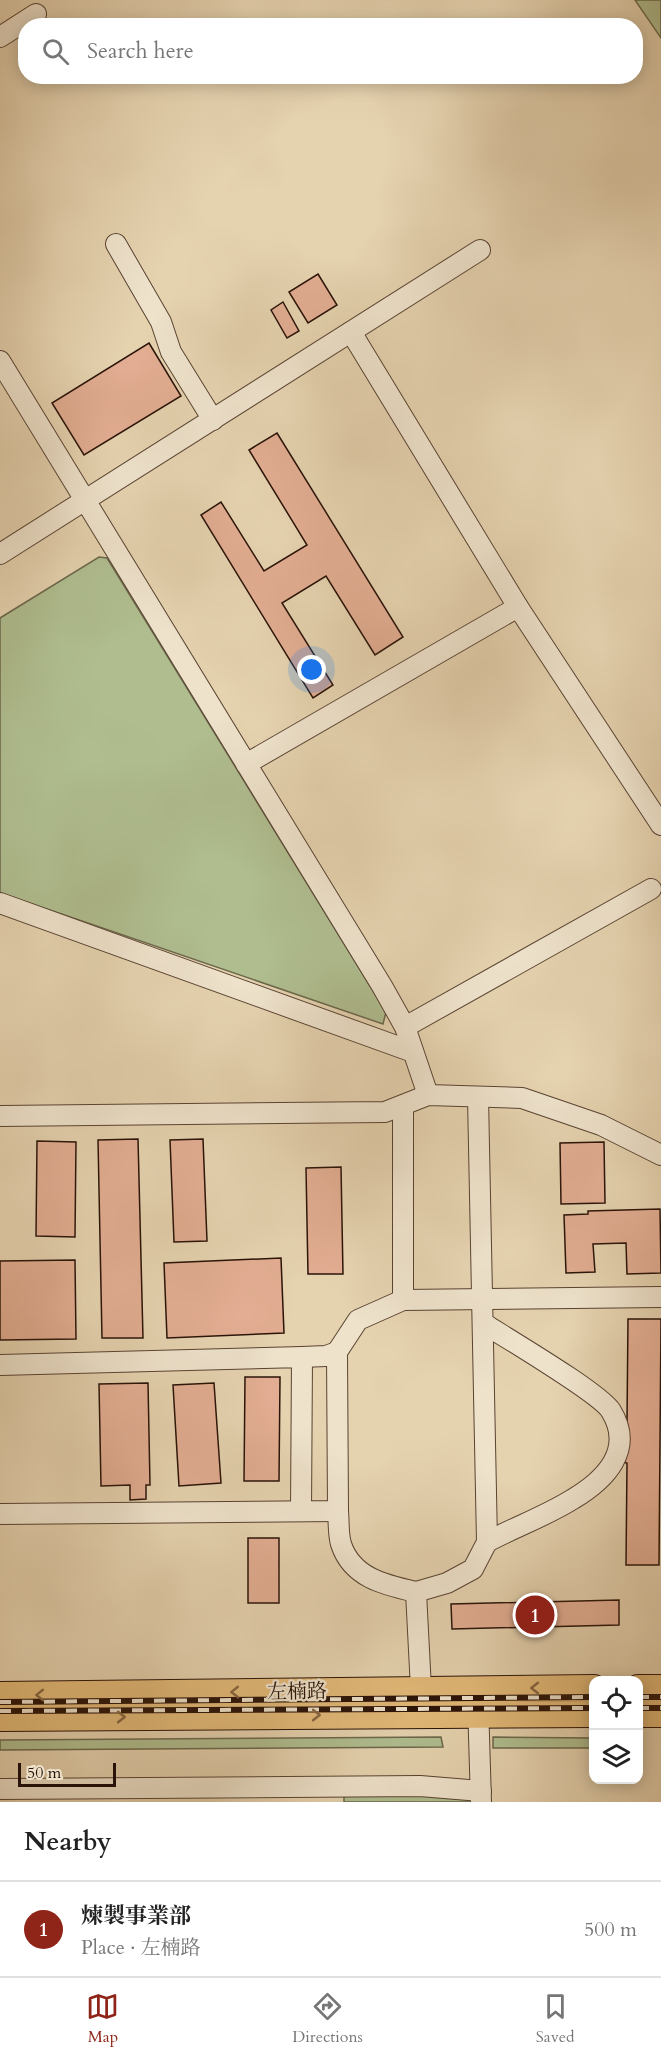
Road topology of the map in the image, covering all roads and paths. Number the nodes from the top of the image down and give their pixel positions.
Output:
1 (36, 14) dead end
2 (30, 18) edge
3 (18, 26) edge
4 (0, 38) edge
5 (116, 244) dead end
6 (480, 250) dead end
7 (351, 332) junction
8 (0, 361) edge
9 (213, 420) junction
10 (86, 500) junction
11 (0, 554) edge
12 (518, 608) junction
13 (246, 764) junction
14 (661, 825) edge
15 (651, 889) dead end
16 (0, 903) edge
17 (405, 1027) junction
18 (413, 1052) junction
19 (428, 1095) junction
20 (478, 1097) junction
21 (404, 1106) junction
22 (0, 1116) edge
23 (661, 1155) edge
24 (661, 1297) edge
25 (403, 1300) junction
26 (483, 1300) junction
27 (483, 1323) junction
28 (337, 1352) junction
29 (302, 1357) junction
30 (0, 1365) edge
31 (301, 1511) junction
32 (338, 1511) junction
33 (0, 1514) edge
34 (487, 1542) junction
35 (416, 1592) junction
36 (589, 1688) edge
37 (643, 1688) edge
38 (661, 1688) edge
39 (421, 1689) junction
40 (478, 1689) junction
41 (0, 1695) edge
42 (478, 1714) junction
43 (589, 1714) edge
44 (643, 1714) edge
45 (661, 1714) edge
46 (0, 1718) edge
47 (10, 1793) edge
48 (208, 1795) edge
49 (336, 1795) edge
50 (86, 1796) edge
51 (481, 1796) edge

1 - 2 street
3 - 4 street
5 - 9 street
6 - 7 street
7 - 9 street
7 - 12 street
8 - 10 street
9 - 10 street
10 - 11 street
10 - 13 street
12 - 13 street
12 - 14 street
13 - 17 street
15 - 17 street
16 - 18 street
17 - 18 street
18 - 19 street
19 - 20 street
19 - 21 street
20 - 23 street
20 - 26 street
21 - 22 street
21 - 25 street
24 - 26 street
25 - 26 street
25 - 28 street
26 - 27 street
27 - 34 street
27 - 34 street
28 - 29 street
28 - 32 street
29 - 30 street
29 - 31 street
31 - 32 street
31 - 33 street
32 - 35 street
34 - 35 street
35 - 39 street
36 -> 40 main road, 左楠路
37 - 38 main road
39 - 40 main road, 左楠路
39 -> 41 main road, 左楠路
40 - 42 street
42 - 43 main road, 左楠路
46 -> 42 main road, 左楠路
42 - 51 street
44 - 45 main road
47 - 50 street
48 - 49 street
48 - 50 street
49 - 51 street

